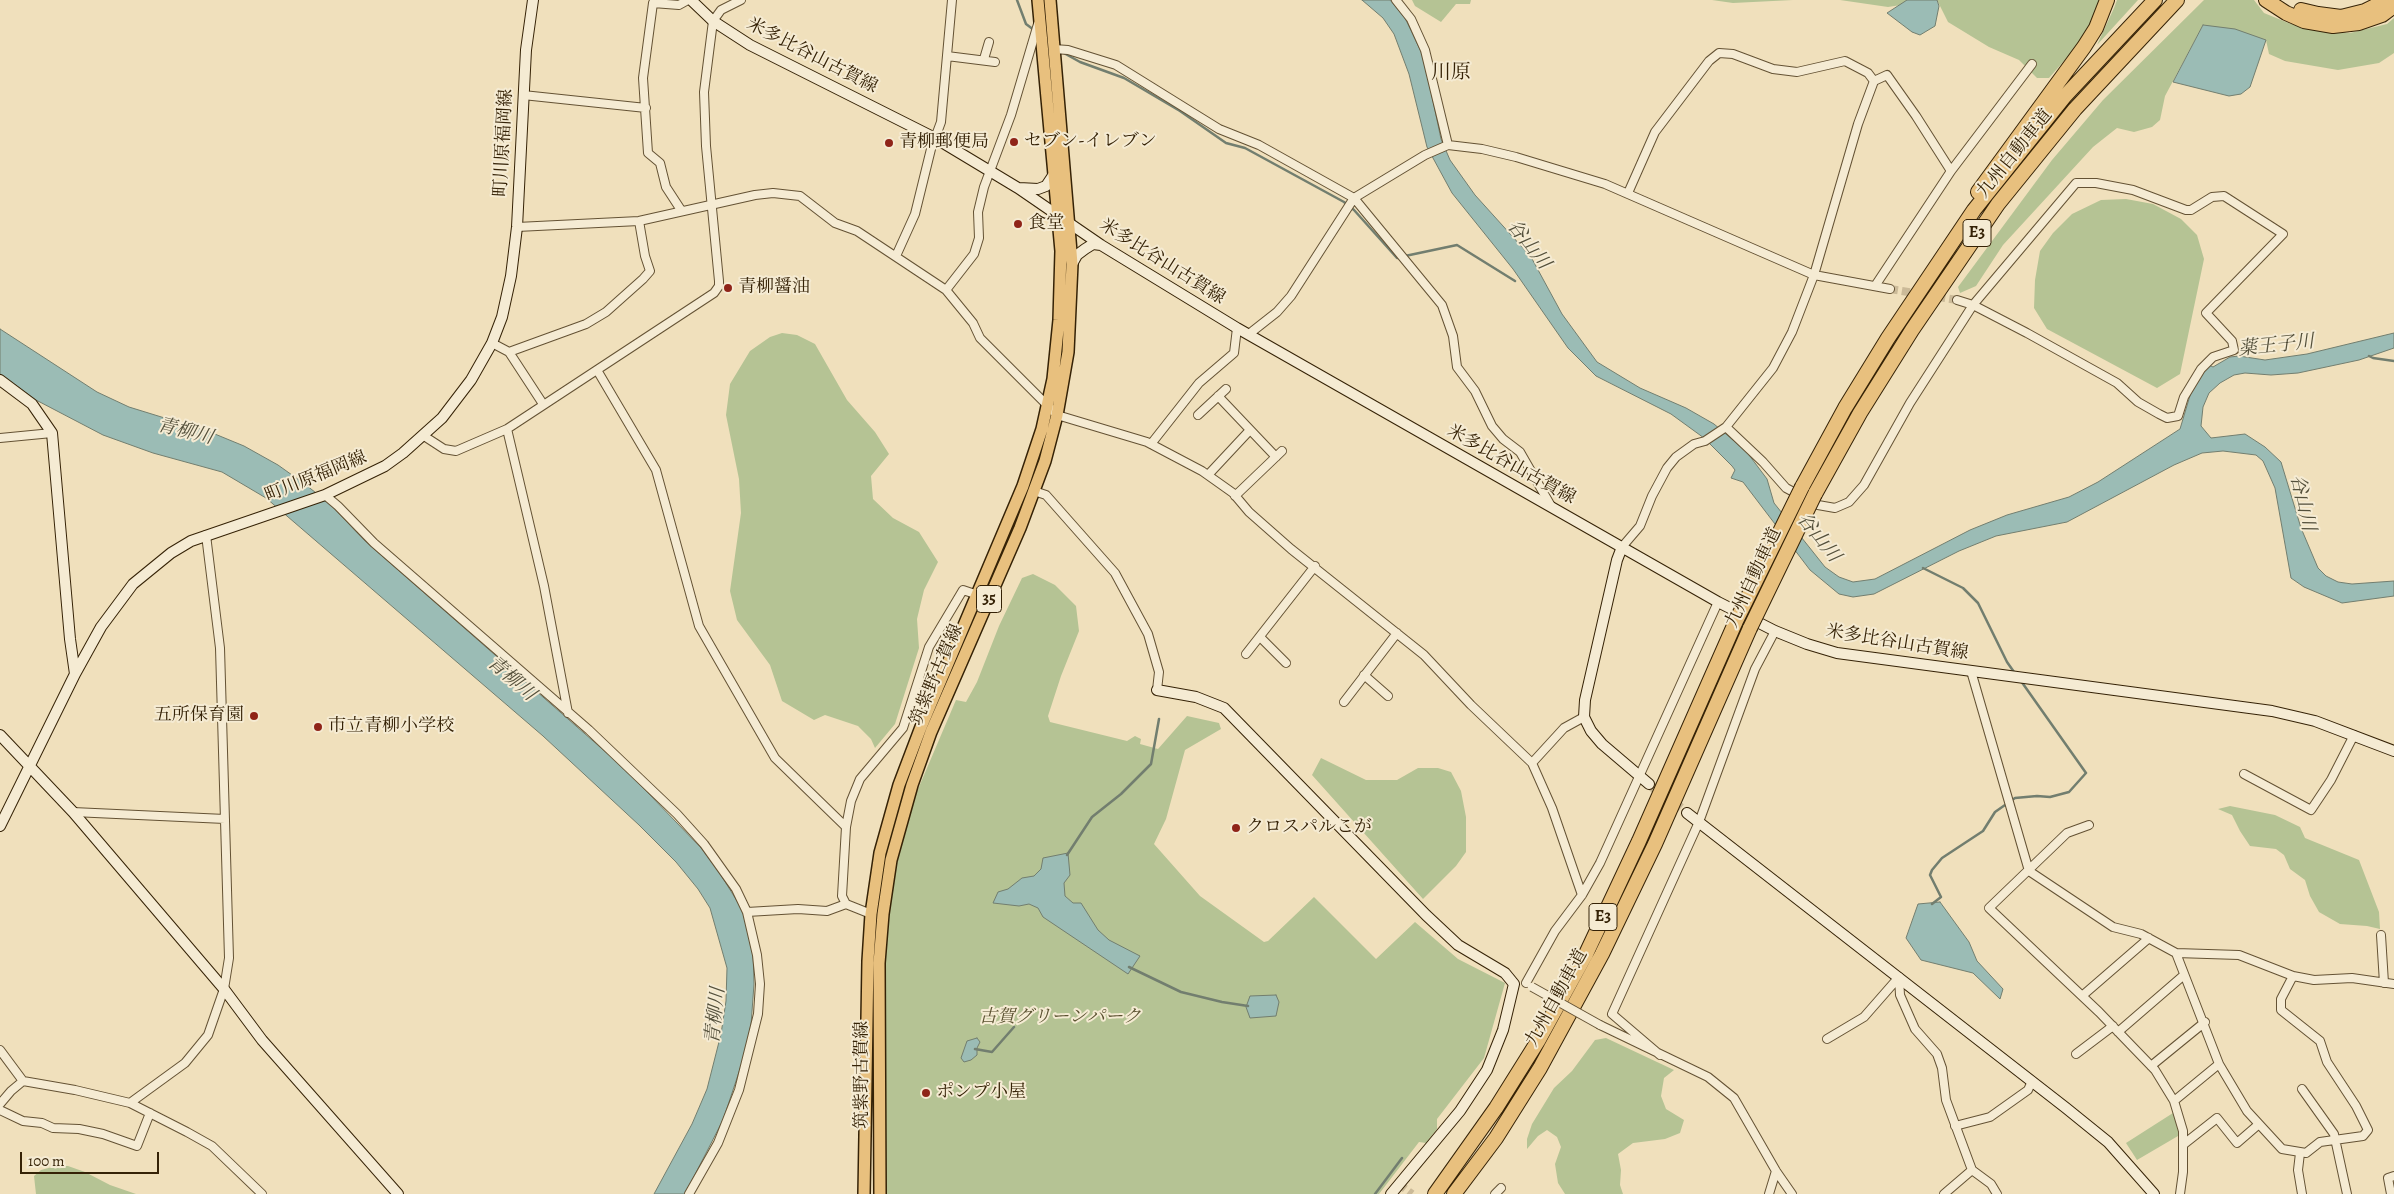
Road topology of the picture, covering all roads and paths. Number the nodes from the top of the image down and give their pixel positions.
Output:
1 (533, 0) edge
2 (690, 0) edge
3 (741, 0) edge
4 (952, 0) edge
5 (1038, 0) edge
6 (1050, 0) edge
7 (1396, 0) edge
8 (2107, 0) edge
9 (2155, 0) edge
10 (2176, 0) edge
11 (2266, 0) edge
12 (2283, 0) edge
13 (2387, 0) edge
14 (2394, 6) edge
15 (713, 21) junction
16 (1039, 21) junction
17 (989, 42) dead end
18 (1054, 49) junction
19 (947, 56) junction
20 (984, 59) junction
21 (995, 62) dead end
22 (2032, 64) dead end
23 (1874, 81) junction
24 (523, 95) junction
25 (646, 108) junction
26 (935, 138) junction
27 (1448, 145) junction
28 (991, 171) junction
29 (1951, 171) junction
30 (1054, 174) junction
31 (1018, 188) junction
32 (1628, 193) junction
33 (1354, 198) junction
34 (712, 204) junction
35 (681, 210) junction
36 (1057, 213) junction
37 (639, 221) junction
38 (1070, 224) junction
39 (516, 227) junction
40 (1101, 245) junction
41 (896, 256) junction
42 (1072, 264) junction
43 (1930, 272) junction
44 (1814, 275) junction
45 (1875, 286) junction
46 (1890, 289) tunnel mouth
47 (946, 290) junction
48 (1957, 300) tunnel mouth
49 (1973, 305) junction
50 (1237, 328) junction
51 (1249, 334) junction
52 (492, 343) junction
53 (510, 352) junction
54 (597, 370) junction
55 (0, 380) edge
56 (1226, 389) dead end
57 (1218, 396) junction
58 (543, 404) junction
59 (1048, 406) junction
60 (1057, 415) junction
61 (1198, 415) dead end
62 (1725, 427) junction
63 (506, 429) junction
64 (1250, 430) junction
65 (52, 433) junction
66 (424, 436) junction
67 (0, 438) edge
68 (1151, 444) junction
69 (1208, 475) junction
70 (1034, 491) junction
71 (322, 496) junction
72 (1235, 496) junction
73 (1551, 506) junction
74 (206, 535) junction
75 (1622, 547) junction
76 (1315, 566) junction
77 (978, 595) junction
78 (1718, 602) junction
79 (1775, 631) junction
80 (1397, 632) junction
81 (1260, 637) junction
82 (1246, 654) dead end
83 (1286, 663) dead end
84 (1971, 671) junction
85 (75, 674) junction
86 (1364, 675) junction
87 (1157, 690) joint
88 (1388, 696) dead end
89 (1344, 702) dead end
90 (568, 713) junction
91 (1584, 718) junction
92 (2354, 734) junction
93 (0, 735) edge
94 (2394, 751) edge
95 (1532, 763) junction
96 (29, 766) junction
97 (2244, 774) dead end
98 (1639, 775) junction
99 (1649, 784) tunnel mouth
100 (73, 812) junction
101 (1687, 813) tunnel mouth
102 (225, 819) junction
103 (1699, 822) junction
104 (2089, 825) dead end
105 (0, 826) edge
106 (846, 827) junction
107 (2029, 871) junction
108 (1582, 895) junction
109 (846, 904) junction
110 (747, 912) junction
111 (871, 914) junction
112 (2381, 936) dead end
113 (2149, 938) junction
114 (2176, 954) junction
115 (2184, 975) junction
116 (2293, 976) junction
117 (1899, 977) junction
118 (1514, 984) junction
119 (2384, 984) junction
120 (2394, 984) edge
121 (1529, 985) junction
122 (224, 989) junction
123 (2082, 996) junction
124 (2205, 1022) junction
125 (2115, 1029) junction
126 (1827, 1039) dead end
127 (0, 1050) edge
128 (2076, 1054) dead end
129 (1660, 1055) junction
130 (2219, 1064) junction
131 (2151, 1066) junction
132 (23, 1081) junction
133 (2032, 1081) junction
134 (2302, 1089) dead end
135 (2174, 1101) junction
136 (130, 1103) junction
137 (0, 1104) edge
138 (0, 1110) edge
139 (150, 1113) junction
140 (2259, 1124) junction
141 (1955, 1126) junction
142 (2336, 1140) junction
143 (2184, 1144) junction
144 (2300, 1153) junction
145 (1776, 1170) junction
146 (1972, 1170) junction
147 (2394, 1176) edge
148 (2149, 1192) edge
149 (262, 1194) edge
150 (398, 1194) edge
151 (689, 1194) edge
152 (864, 1194) edge
153 (880, 1194) edge
154 (1391, 1194) edge
155 (1435, 1194) edge
156 (1454, 1194) edge
157 (1769, 1194) edge
158 (1792, 1194) edge
159 (1944, 1194) edge
160 (1997, 1194) edge
161 (2180, 1194) edge
162 (2302, 1194) edge
163 (2347, 1194) edge
164 (2391, 1194) edge

1 - 24 main road, 町川原福岡線
2 - 15 main road, 米多比谷山古賀線
2 - 25 street
3 - 15 street
4 - 19 street
5 - 16 main road, 筑紫野古賀線 / 35
6 - 18 main road, 筑紫野古賀線 / 35
7 - 27 street
8 - 43 highway
9 - 43 highway, 九州自動車道 / E3
10 - 156 highway, 九州自動車道 / E3, bridge
11 - 14 highway
12 - 13 highway
15 - 26 main road, 米多比谷山古賀線
15 - 34 street
16 - 28 street
16 - 30 main road, 筑紫野古賀線 / 35
17 - 20 street
18 - 33 street
18 - 38 main road, 筑紫野古賀線 / 35
19 - 20 street
19 - 26 street
20 - 21 street
22 - 29 street
23 - 29 street
23 - 32 street
23 - 44 street
24 - 25 street
24 - 39 main road, 町川原福岡線
25 - 35 street
26 - 28 main road, 米多比谷山古賀線
26 - 41 street
27 - 32 street
27 - 33 street
28 - 31 main road, 米多比谷山古賀線
28 - 47 street
29 - 45 street
30 - 31 main road
30 - 36 main road, 筑紫野古賀線 / 35
31 - 36 main road, 米多比谷山古賀線
32 - 44 street
33 - 51 street
33 - 73 street
34 - 35 street
34 - 41 street
34 - 54 street
35 - 37 street
36 - 38 main road, 米多比谷山古賀線
36 - 59 main road, 筑紫野古賀線 / 35
37 - 39 street
37 - 53 street
38 - 40 main road, 米多比谷山古賀線
38 - 42 main road, 筑紫野古賀線 / 35
39 - 52 main road, 町川原福岡線
40 - 42 main road
40 - 50 main road, 米多比谷山古賀線
41 - 47 street
42 - 60 main road, 筑紫野古賀線 / 35
43 - 155 highway, 九州自動車道 / E3, bridge
44 - 45 street
44 - 62 street
45 - 46 street
47 - 59 street
48 - 49 street
49 - 49 street
49 - 62 street
50 - 51 main road, 米多比谷山古賀線
50 - 68 street
51 - 73 main road, 米多比谷山古賀線
52 - 53 street
52 - 66 main road, 町川原福岡線
53 - 58 street
54 - 58 street
54 - 106 street
55 - 65 main road
56 - 57 street
57 - 61 street
57 - 64 street
58 - 63 street
59 - 60 street
59 - 77 main road, 筑紫野古賀線 / 35
60 - 68 street
60 - 70 main road, 筑紫野古賀線 / 35
62 - 75 street
63 - 66 street
63 - 90 street
64 - 69 street
64 - 72 street
65 - 67 street
65 - 85 main road
66 - 71 main road, 町川原福岡線
68 - 69 street
69 - 72 street
70 - 87 street
70 - 153 main road, 筑紫野古賀線 / 35
71 - 74 main road, 町川原福岡線
71 - 90 street
72 - 76 street
73 - 75 main road, 米多比谷山古賀線
74 - 85 main road, 町川原福岡線
74 - 102 street
75 - 78 main road, 米多比谷山古賀線
75 - 91 main road
76 - 80 street
76 - 81 street
77 - 106 street
77 - 111 main road, 筑紫野古賀線 / 35
78 - 79 main road, 米多比谷山古賀線
78 - 98 street
79 - 84 main road, 米多比谷山古賀線
79 - 103 street
80 - 86 street
80 - 95 street
81 - 82 street
81 - 83 street
84 - 92 main road, 米多比谷山古賀線
84 - 107 street
85 - 96 main road, 町川原福岡線
86 - 88 street
86 - 89 street
87 - 118 main road
90 - 110 street
91 - 95 street
91 - 98 main road
92 - 94 main road, 米多比谷山古賀線
92 - 97 street
93 - 96 main road
95 - 108 street
96 - 100 main road
96 - 105 main road, 町川原福岡線
98 - 99 main road
98 - 108 street
100 - 102 street
100 - 122 main road
101 - 103 main road
102 - 122 street
103 - 117 main road
103 - 129 street
104 - 107 street
106 - 109 street
107 - 113 street
107 - 123 street
108 - 121 street
109 - 110 street
109 - 111 street
110 - 151 street
111 - 152 main road, 筑紫野古賀線 / 35
112 - 119 street
113 - 114 street
113 - 123 street
114 - 115 street
114 - 116 street
115 - 124 street
115 - 125 street
116 - 119 street
116 - 142 street
117 - 126 street
117 - 133 main road
117 - 141 street
118 - 121 street
118 - 154 main road
119 - 120 street
121 - 129 street, bridge
122 - 136 street
122 - 150 main road
123 - 125 street
124 - 130 street
124 - 131 street
125 - 128 street
125 - 131 street
127 - 132 street
129 - 145 street
130 - 135 street
130 - 140 street
131 - 135 street
132 - 136 street
132 - 137 street
133 - 141 street
133 - 148 main road
134 - 142 street
135 - 143 street
136 - 139 street
138 - 139 street
139 - 149 street
140 - 143 street
140 - 144 street
141 - 146 street
142 - 144 street
142 - 163 street
143 - 161 street
144 - 162 street
145 - 157 street
145 - 158 street
146 - 159 street
146 - 160 street
147 - 164 street

